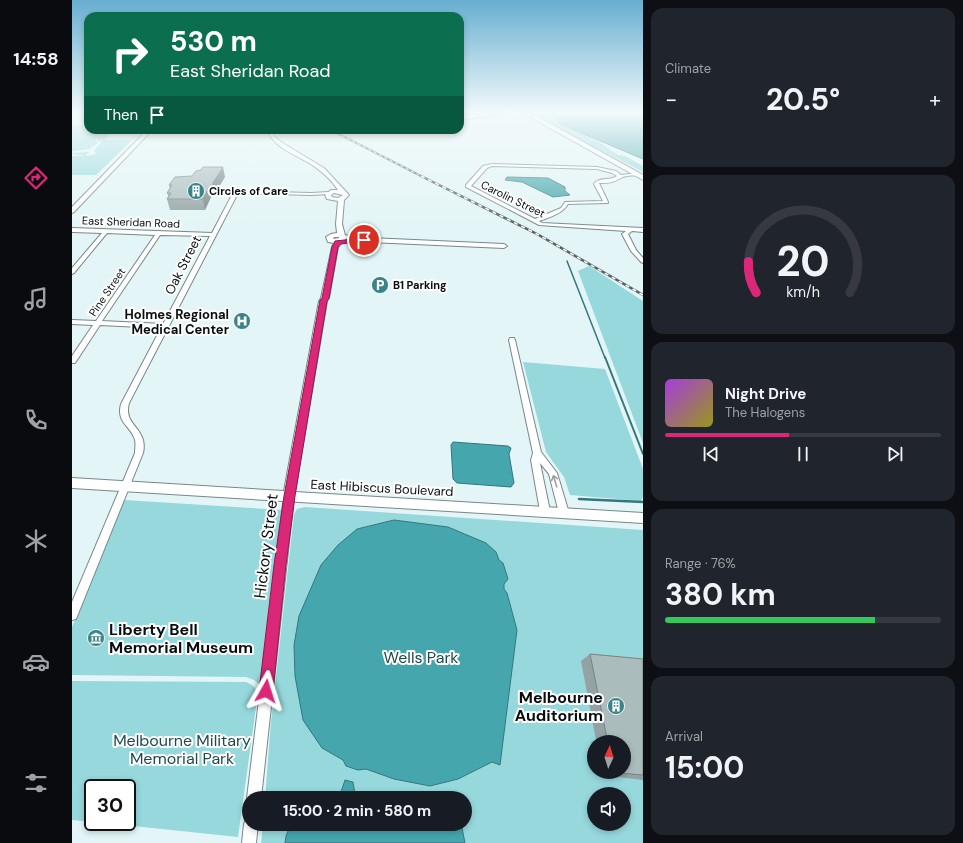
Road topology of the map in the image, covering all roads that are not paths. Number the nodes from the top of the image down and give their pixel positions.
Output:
1 (129, 151) edge
2 (291, 151) edge
3 (595, 151) edge
4 (636, 174) junction
5 (620, 176) junction
6 (643, 178) edge
7 (337, 184) junction
8 (342, 192) junction
9 (331, 195) junction
10 (341, 199) junction
11 (72, 211) edge
12 (535, 221) junction
13 (631, 229) junction
14 (72, 230) edge
15 (643, 230) edge
16 (106, 231) junction
17 (159, 233) junction
18 (213, 235) junction
19 (338, 238) junction
20 (504, 246) dead end
21 (643, 261) edge
22 (72, 272) edge
23 (72, 322) edge
24 (98, 323) junction
25 (166, 326) junction
26 (512, 340) dead end
27 (72, 361) edge
28 (537, 453) junction
29 (72, 483) edge
30 (126, 486) junction
31 (289, 496) junction
32 (545, 511) junction
33 (564, 513) junction
34 (643, 518) edge
35 (72, 615) edge
36 (255, 791) edge
37 (250, 831) edge
38 (249, 843) edge

1 - 11 street
2 - 7 street
3 - 4 main road
4 - 5 street
4 - 6 main road
5 - 12 street
5 - 12 street, Carolin Street
7 - 8 street
7 - 9 street
8 - 9 street
8 - 10 street, Hickory Street
9 - 10 street
9 - 18 street, Oak Street
9 - 19 street, Hickory Street
10 - 19 street, Hickory Street
12 - 13 street, Carolin Street
13 - 15 street, Carolin Street
13 - 21 street
14 - 16 street, East Sheridan Road
16 - 17 street, East Sheridan Road
16 - 22 street
17 - 18 street, East Sheridan Road
17 - 24 street, Pine Street
18 - 25 street, Oak Street
19 - 20 street
19 - 31 street, Hickory Street
23 - 24 street
24 - 25 street
24 - 27 street, Pine Street
25 - 30 street, Oak Street
26 - 28 street
28 - 32 street
33 -> 28 street
29 - 30 street, East Hibiscus Boulevard
30 - 31 street, East Hibiscus Boulevard
30 - 35 street, Oak Street
31 - 32 street, East Hibiscus Boulevard
31 - 36 street, Hickory Street
32 - 33 street, East Hibiscus Boulevard
33 - 34 street, East Hibiscus Boulevard
37 - 38 street

